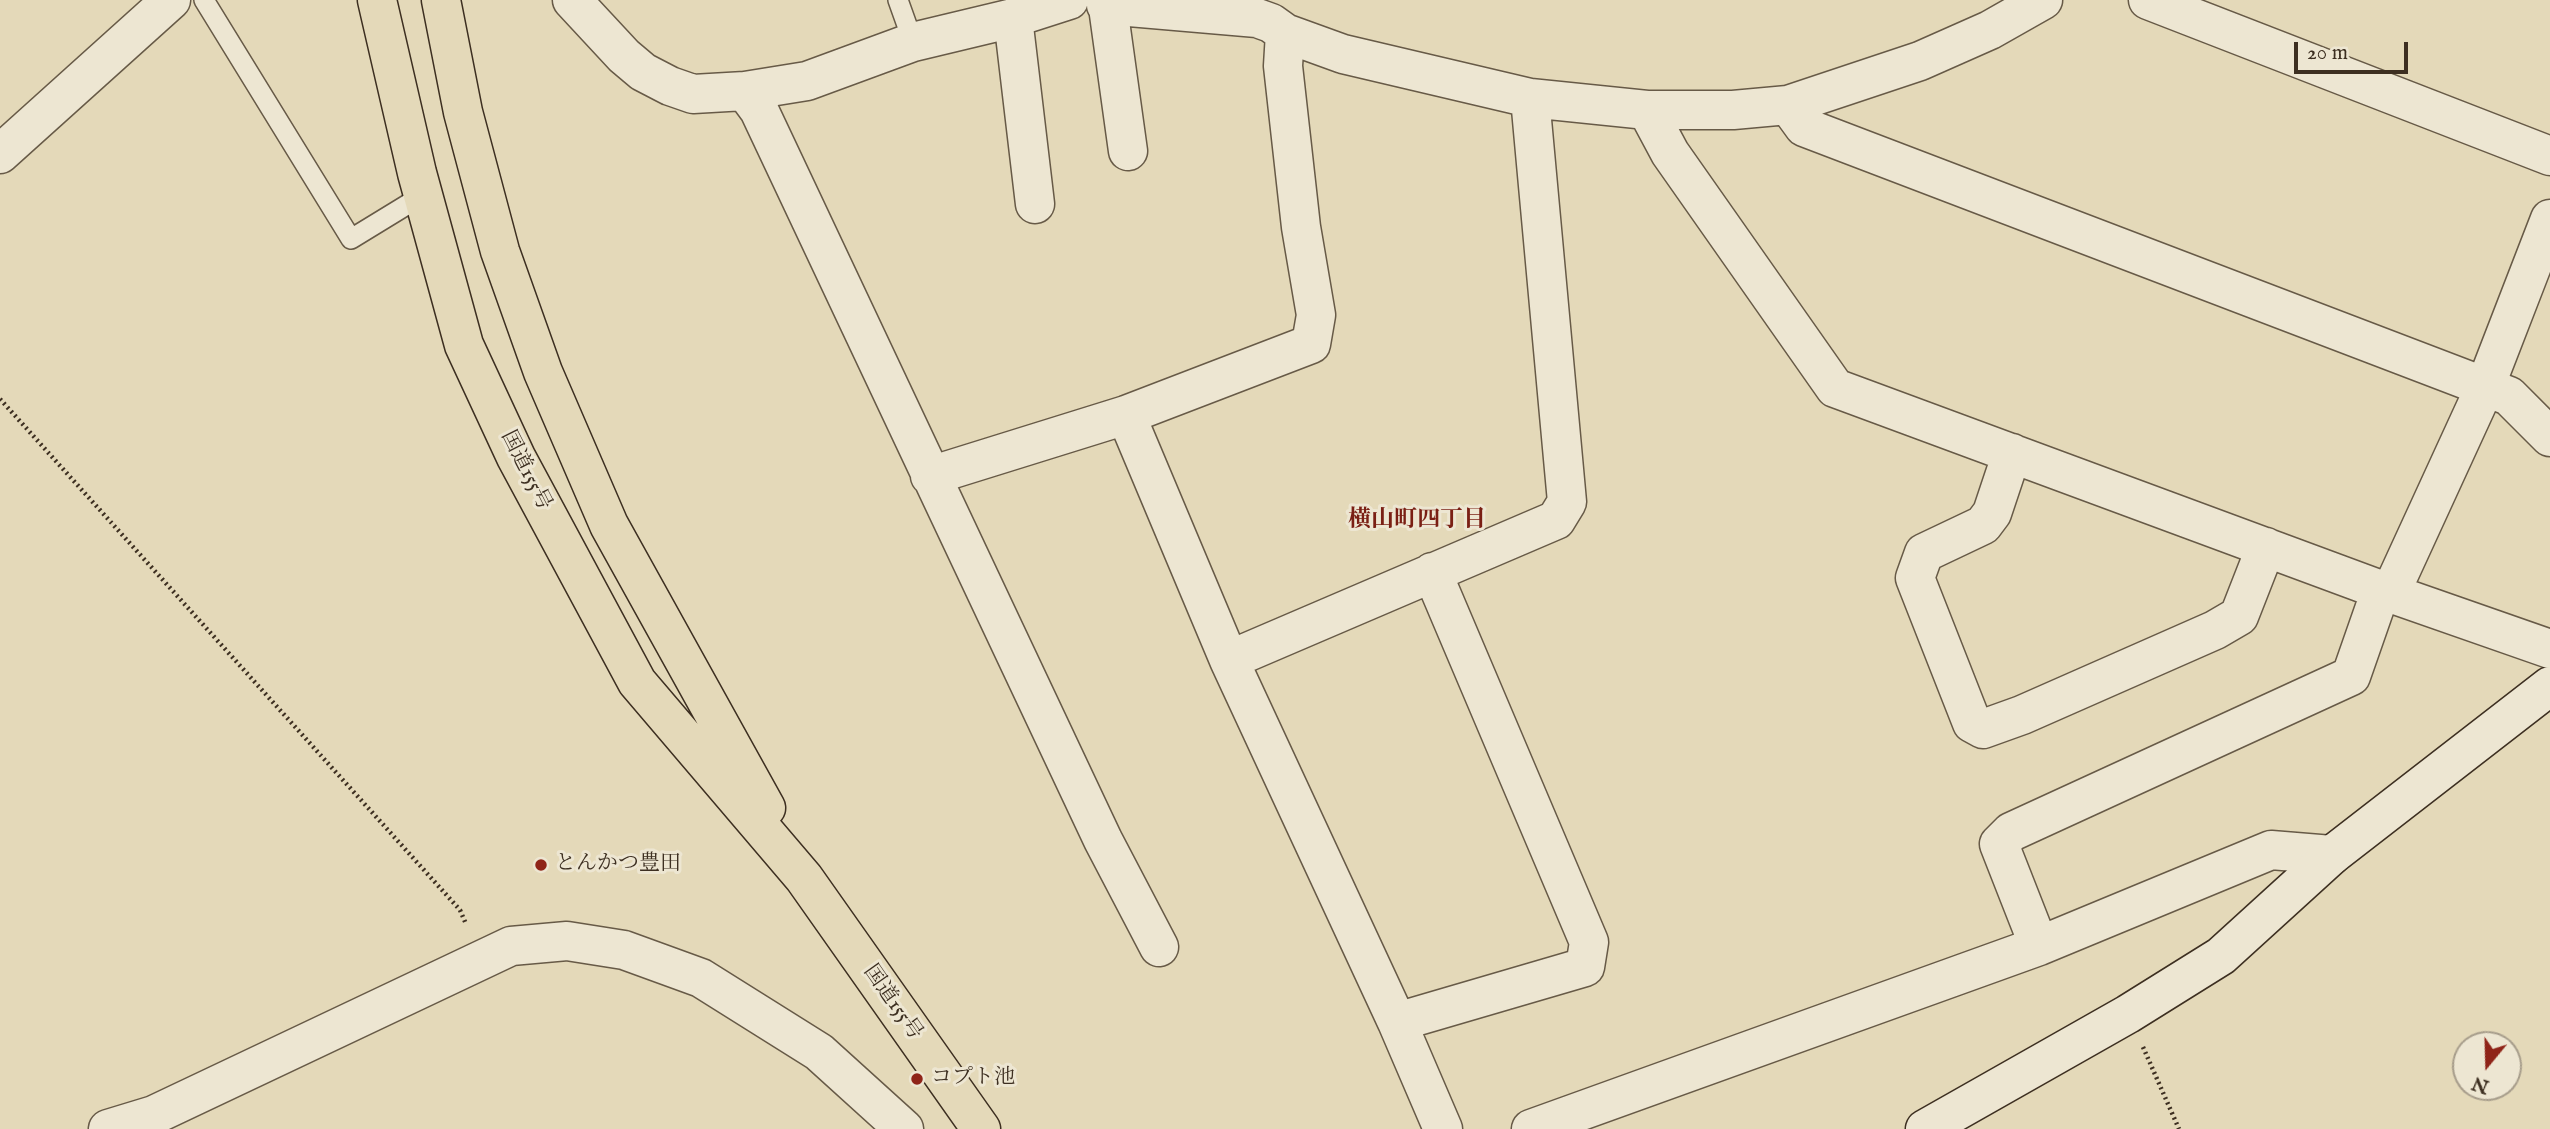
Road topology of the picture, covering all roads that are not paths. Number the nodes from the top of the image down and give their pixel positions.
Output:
1 (171, 0) edge
2 (204, 0) edge
3 (377, 0) edge
4 (441, 0) edge
5 (572, 0) edge
6 (898, 0) edge
7 (2043, 0) edge
8 (2148, 0) edge
9 (1094, 2) edge
10 (1013, 18) junction
11 (1285, 33) junction
12 (913, 42) junction
13 (745, 90) junction
14 (1530, 98) junction
15 (1788, 105) junction
16 (1647, 110) junction
17 (1128, 151) dead end
18 (0, 154) edge
19 (2550, 156) edge
20 (423, 195) junction
21 (1035, 204) dead end
22 (2550, 219) edge
23 (2485, 387) junction
24 (1126, 415) junction
25 (2550, 437) edge
26 (2012, 453) junction
27 (930, 476) junction
28 (2266, 547) junction
29 (1432, 572) junction
30 (2386, 592) junction
31 (2550, 649) edge
32 (1229, 660) junction
33 (2550, 686) edge
34 (2332, 855) junction
35 (803, 878) junction
36 (2039, 946) junction
37 (1158, 947) dead end
38 (1397, 1022) junction
39 (127, 1126) edge
40 (904, 1129) edge
41 (981, 1129) edge
42 (1443, 1129) edge
43 (1531, 1129) edge
44 (1925, 1129) edge

1 - 18 street
2 - 20 lane
3 - 20 highway, 国道155号
4 - 35 highway, 国道155号
5 - 13 street
6 - 12 lane
7 - 15 street
8 - 19 street
9 - 10 street
9 - 11 street
9 - 17 street
10 - 12 street
10 - 21 street
11 - 14 street
11 - 24 street
12 - 13 street
13 - 27 street
14 - 16 street
14 - 29 street
15 - 16 street
15 - 23 street
16 - 26 street
20 - 35 highway, 国道155号
22 - 23 street
23 - 25 street
23 - 30 street
24 - 27 street
24 - 32 street
26 - 28 street
26 - 28 street
27 - 37 street
28 - 30 street
29 - 32 street
29 - 38 street
30 - 31 street
30 - 36 street
32 - 38 street
33 - 34 street
34 - 36 street
34 - 44 street
35 - 41 highway, 国道155号
36 - 43 street
38 - 42 street
39 - 40 street

